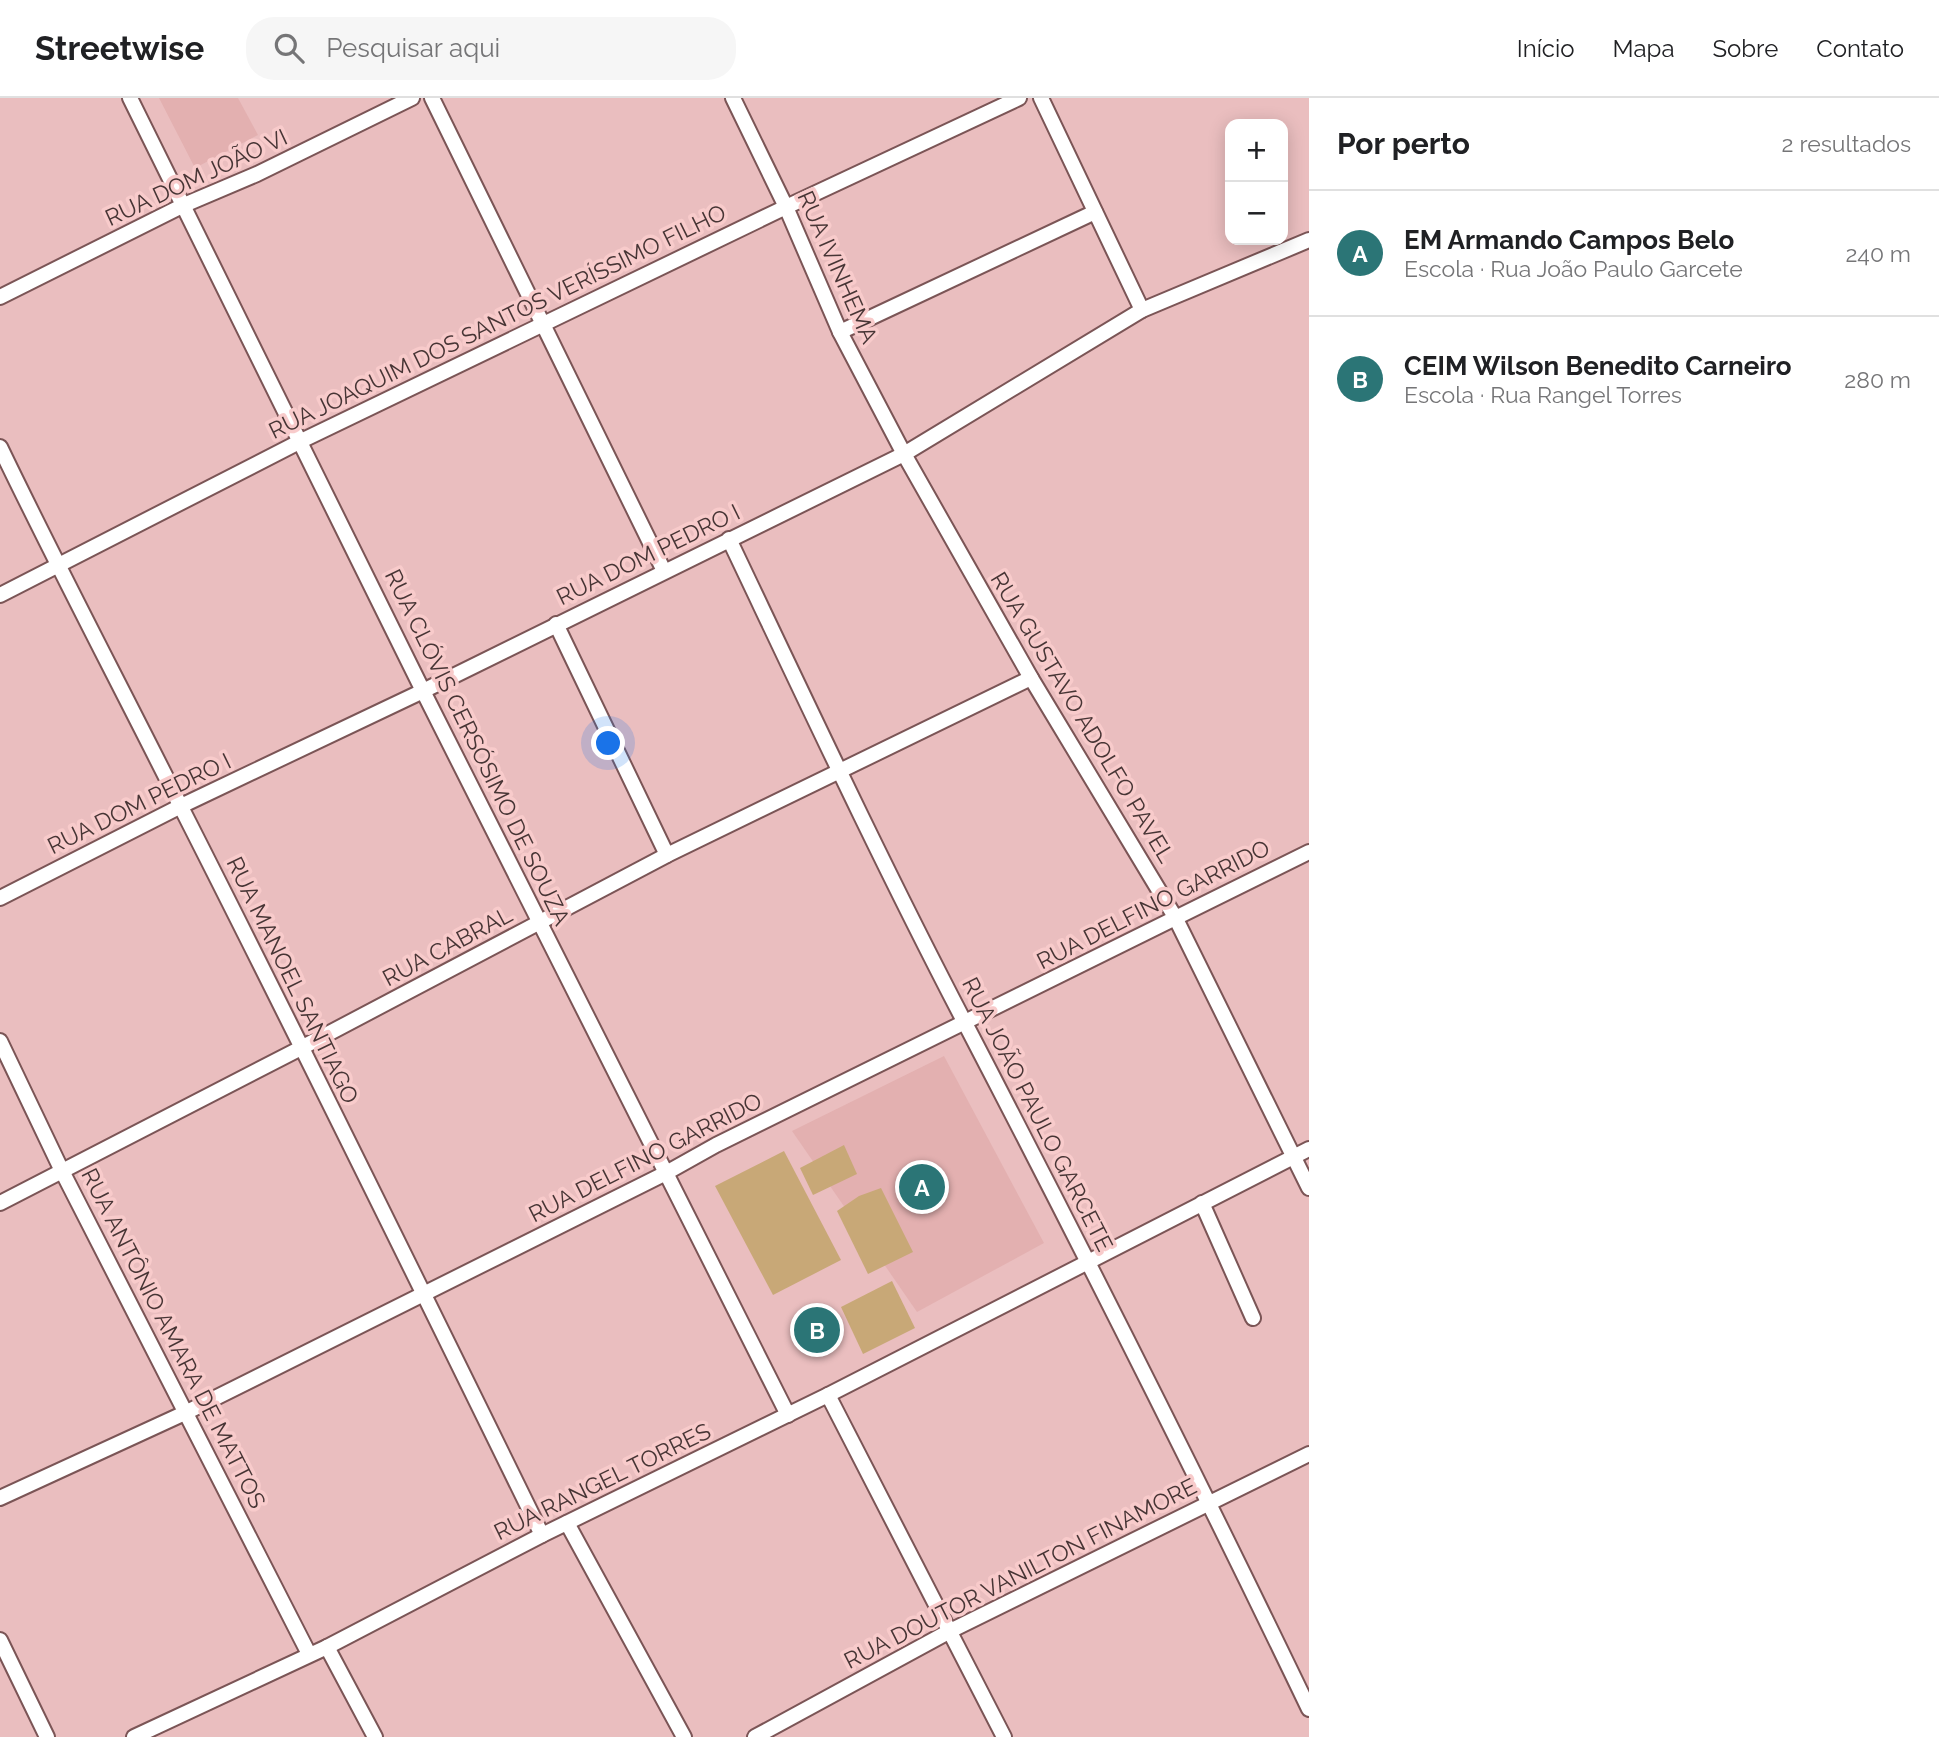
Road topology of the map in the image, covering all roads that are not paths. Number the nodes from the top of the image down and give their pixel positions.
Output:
1 (130, 98) edge
2 (412, 98) edge
3 (432, 98) edge
4 (733, 98) edge
5 (1019, 98) edge
6 (1041, 98) edge
7 (184, 205) junction
8 (786, 207) junction
9 (1095, 212) junction
10 (1309, 240) edge
11 (0, 297) edge
12 (1142, 310) junction
13 (542, 324) junction
14 (840, 332) junction
15 (301, 441) junction
16 (0, 447) edge
17 (904, 454) junction
18 (729, 539) junction
19 (58, 566) junction
20 (663, 571) junction
21 (0, 595) edge
22 (556, 624) junction
23 (1031, 678) junction
24 (423, 691) junction
25 (840, 771) junction
26 (181, 806) junction
27 (1309, 852) edge
28 (667, 855) junction
29 (0, 898) edge
30 (1175, 917) junction
31 (540, 923) junction
32 (965, 1024) junction
33 (0, 1041) edge
34 (302, 1048) junction
35 (1309, 1149) edge
36 (1293, 1156) junction
37 (62, 1171) junction
38 (666, 1173) junction
39 (1309, 1188) edge
40 (0, 1203) edge
41 (1202, 1203) junction
42 (1090, 1263) junction
43 (424, 1293) junction
44 (1253, 1318) dead end
45 (828, 1395) junction
46 (187, 1412) junction
47 (788, 1415) junction
48 (1309, 1454) edge
49 (0, 1498) edge
50 (1209, 1502) junction
51 (567, 1523) junction
52 (542, 1535) junction
53 (950, 1631) junction
54 (0, 1640) edge
55 (327, 1647) junction
56 (309, 1654) junction
57 (1309, 1709) edge
58 (47, 1737) edge
59 (134, 1737) edge
60 (375, 1737) edge
61 (684, 1737) edge
62 (755, 1737) edge
63 (1004, 1737) edge

1 - 7 street, RUA CLÓVIS CERSÓSIMO DE SOUZA
2 - 7 street, RUA DOM JOÃO VI
3 - 13 street
4 - 8 street, RUA IVINHEMA
5 - 8 street, RUA JOAQUIM DOS SANTOS VERÍSSIMO FILHO
6 - 9 street
7 - 11 street, RUA DOM JOÃO VI
7 - 15 street, RUA CLÓVIS CERSÓSIMO DE SOUZA
8 - 13 street, RUA JOAQUIM DOS SANTOS VERÍSSIMO FILHO
8 - 14 street, RUA IVINHEMA
9 - 12 street
9 - 14 street
10 - 12 street, RUA DOM PEDRO I
12 - 17 street, RUA DOM PEDRO I
13 - 15 street, RUA JOAQUIM DOS SANTOS VERÍSSIMO FILHO
13 - 20 street
14 - 17 street, RUA IVINHEMA
15 - 19 street, RUA JOAQUIM DOS SANTOS VERÍSSIMO FILHO
15 - 24 street, RUA CLÓVIS CERSÓSIMO DE SOUZA
16 - 19 street, RUA MANOEL SANTIAGO
17 - 18 street, RUA DOM PEDRO I
17 - 23 street, RUA GUSTAVO ADOLFO PAVEL
18 - 20 street, RUA DOM PEDRO I
18 - 25 street, RUA JOÃO PAULO GARCETE
19 - 21 street, RUA JOAQUIM DOS SANTOS VERÍSSIMO FILHO
19 - 26 street, RUA MANOEL SANTIAGO
20 - 22 street, RUA DOM PEDRO I
22 - 24 street, RUA DOM PEDRO I
22 - 28 street
23 - 25 street, RUA CABRAL
23 - 30 street, RUA GUSTAVO ADOLFO PAVEL
24 - 26 street, RUA DOM PEDRO I
24 - 31 street, RUA CLÓVIS CERSÓSIMO DE SOUZA
25 - 28 street, RUA CABRAL
25 - 32 street, RUA JOÃO PAULO GARCETE
26 - 29 street, RUA DOM PEDRO I
26 - 34 street, RUA MANOEL SANTIAGO
27 - 30 street, RUA DELFINO GARRIDO
28 - 31 street, RUA CABRAL
30 - 32 street, RUA DELFINO GARRIDO
30 - 36 street, RUA GUSTAVO ADOLFO PAVEL
31 - 34 street, RUA CABRAL
31 - 38 street, RUA CLÓVIS CERSÓSIMO DE SOUZA
32 - 38 street, RUA DELFINO GARRIDO
32 - 42 street, RUA JOÃO PAULO GARCETE
33 - 37 street, RUA ANTÔNIO AMARA DE MATTOS
34 - 37 street, RUA CABRAL
34 - 43 street, RUA MANOEL SANTIAGO
35 - 36 street, RUA RANGEL TORRES
36 - 39 street
36 - 41 street, RUA RANGEL TORRES
37 - 40 street, RUA CABRAL
37 - 46 street, RUA ANTÔNIO AMARA DE MATTOS
38 - 43 street, RUA DELFINO GARRIDO
38 - 47 street, RUA CLÓVIS CERSÓSIMO DE SOUZA
41 - 42 street, RUA RANGEL TORRES
41 - 44 street
42 - 45 street, RUA RANGEL TORRES
42 - 50 street, RUA JOÃO PAULO GARCETE
43 - 46 street, RUA DELFINO GARRIDO
43 - 52 street, RUA MANOEL SANTIAGO
45 - 47 street, RUA RANGEL TORRES
45 - 53 street
46 - 49 street, RUA DELFINO GARRIDO
46 - 56 street, RUA ANTÔNIO AMARA DE MATTOS
47 - 51 street, RUA RANGEL TORRES
48 - 50 street, RUA DOUTOR VANILTON FINAMORE
50 - 53 street, RUA DOUTOR VANILTON FINAMORE
50 - 57 street, RUA JOÃO PAULO GARCETE
51 - 52 street, RUA RANGEL TORRES
51 - 61 street
52 - 55 street, RUA RANGEL TORRES
53 - 62 street, RUA DOUTOR VANILTON FINAMORE
53 - 63 street
54 - 58 street
55 - 56 street, RUA RANGEL TORRES
55 - 60 street
56 - 59 street, RUA RANGEL TORRES

